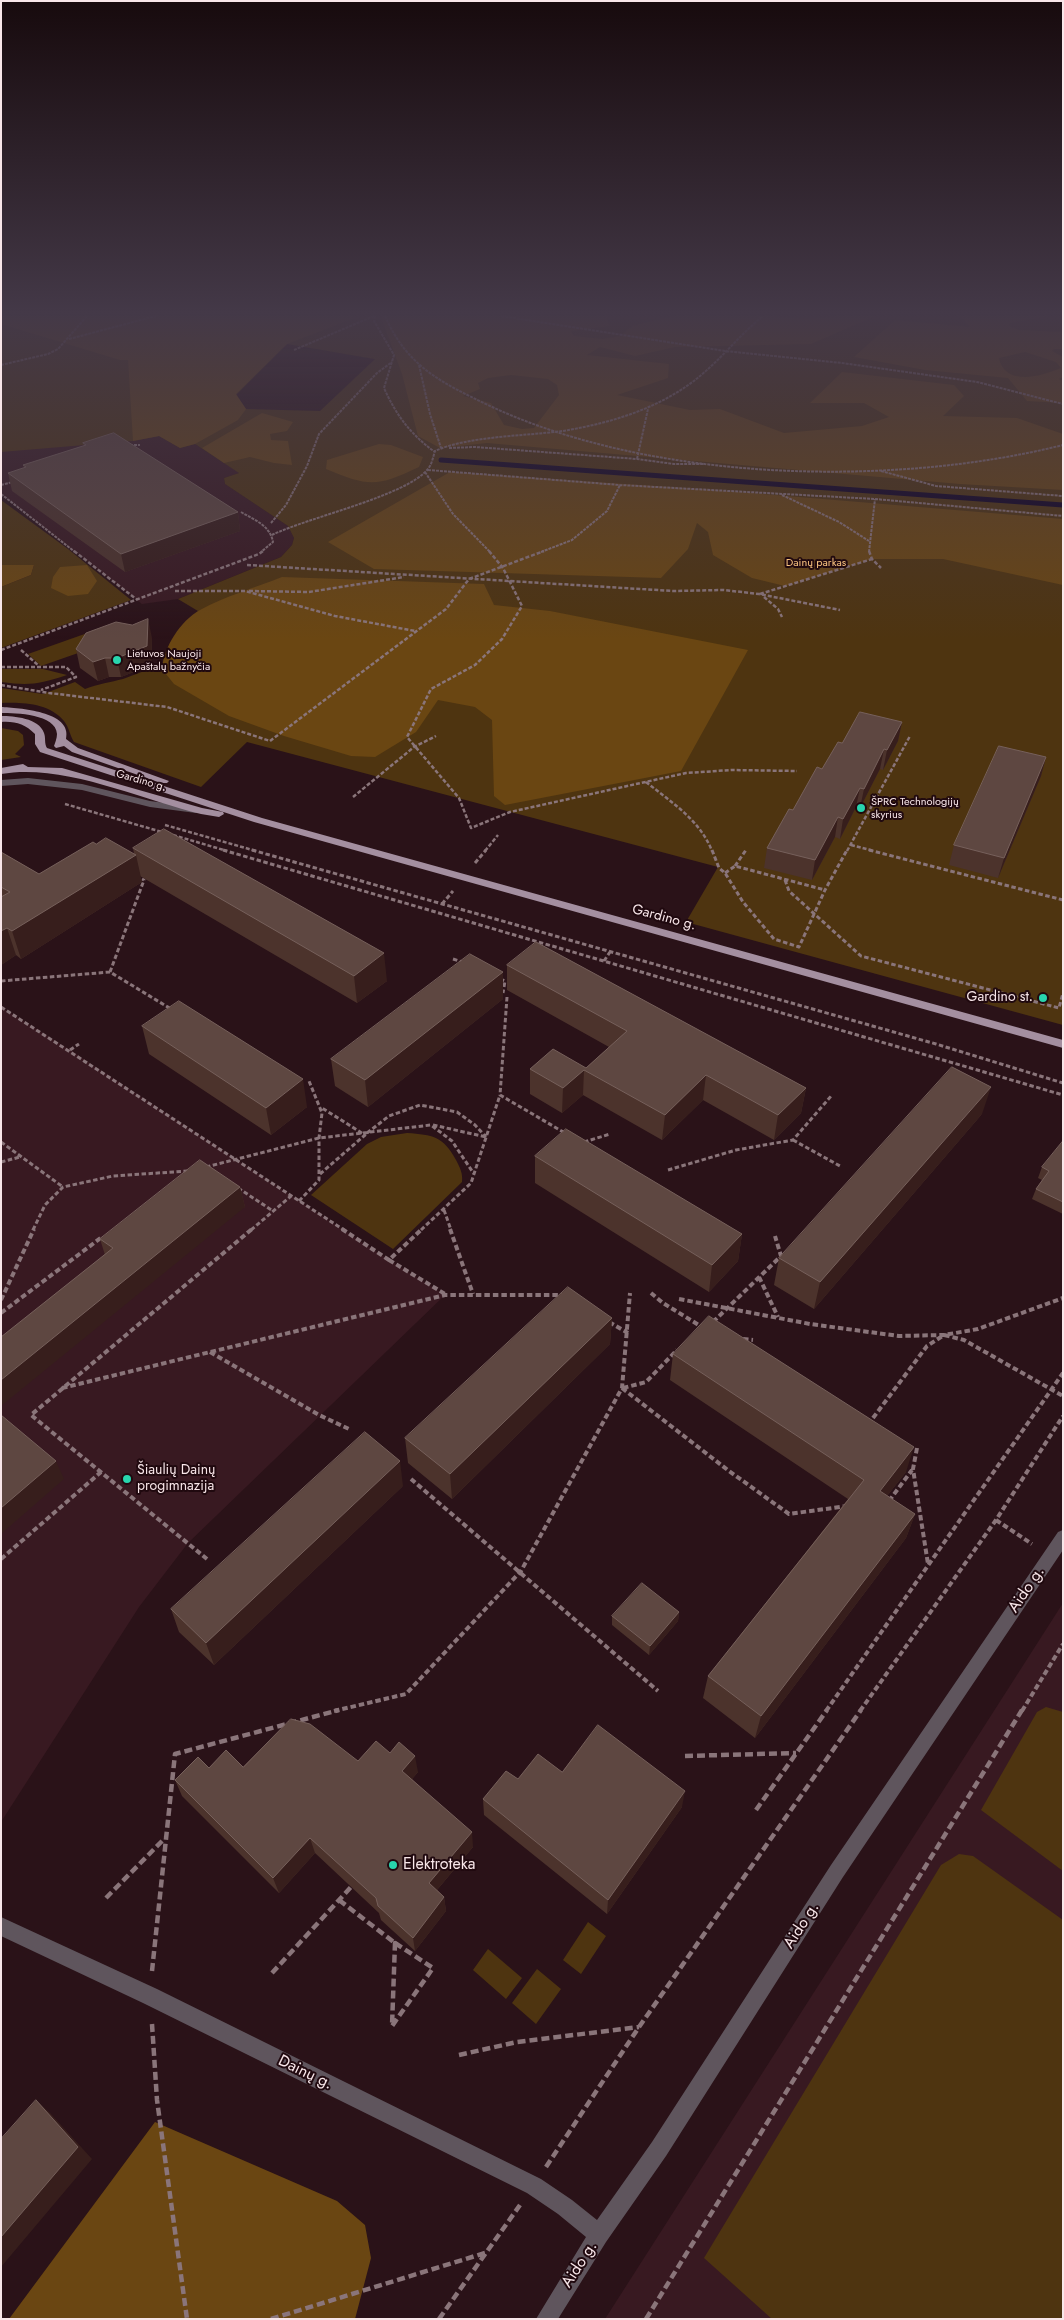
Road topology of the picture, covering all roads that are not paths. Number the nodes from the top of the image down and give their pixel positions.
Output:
1 (1, 710) edge
2 (1, 719) edge
3 (61, 740) junction
4 (52, 754) junction
5 (16, 769) junction
6 (1, 771) edge
7 (1, 783) edge
8 (201, 811) junction
9 (258, 820) junction
10 (1063, 1044) edge
11 (1063, 1537) edge
12 (1, 1926) edge
13 (599, 2235) junction
14 (546, 2319) edge

1 - 3 main road
2 - 4 main road
3 - 4 main road, Gardino g.
3 - 9 main road
4 - 5 main road, Gardino g.
4 - 9 main road, Gardino g.
5 - 6 main road, Gardino g.
5 - 8 main road, Gardino g.
7 - 8 street
8 - 9 main road, Gardino g.
9 - 10 main road, Gardino g.
11 - 13 street, Aido g.
12 - 13 street, Dainų g.
13 - 14 street, Aido g.

